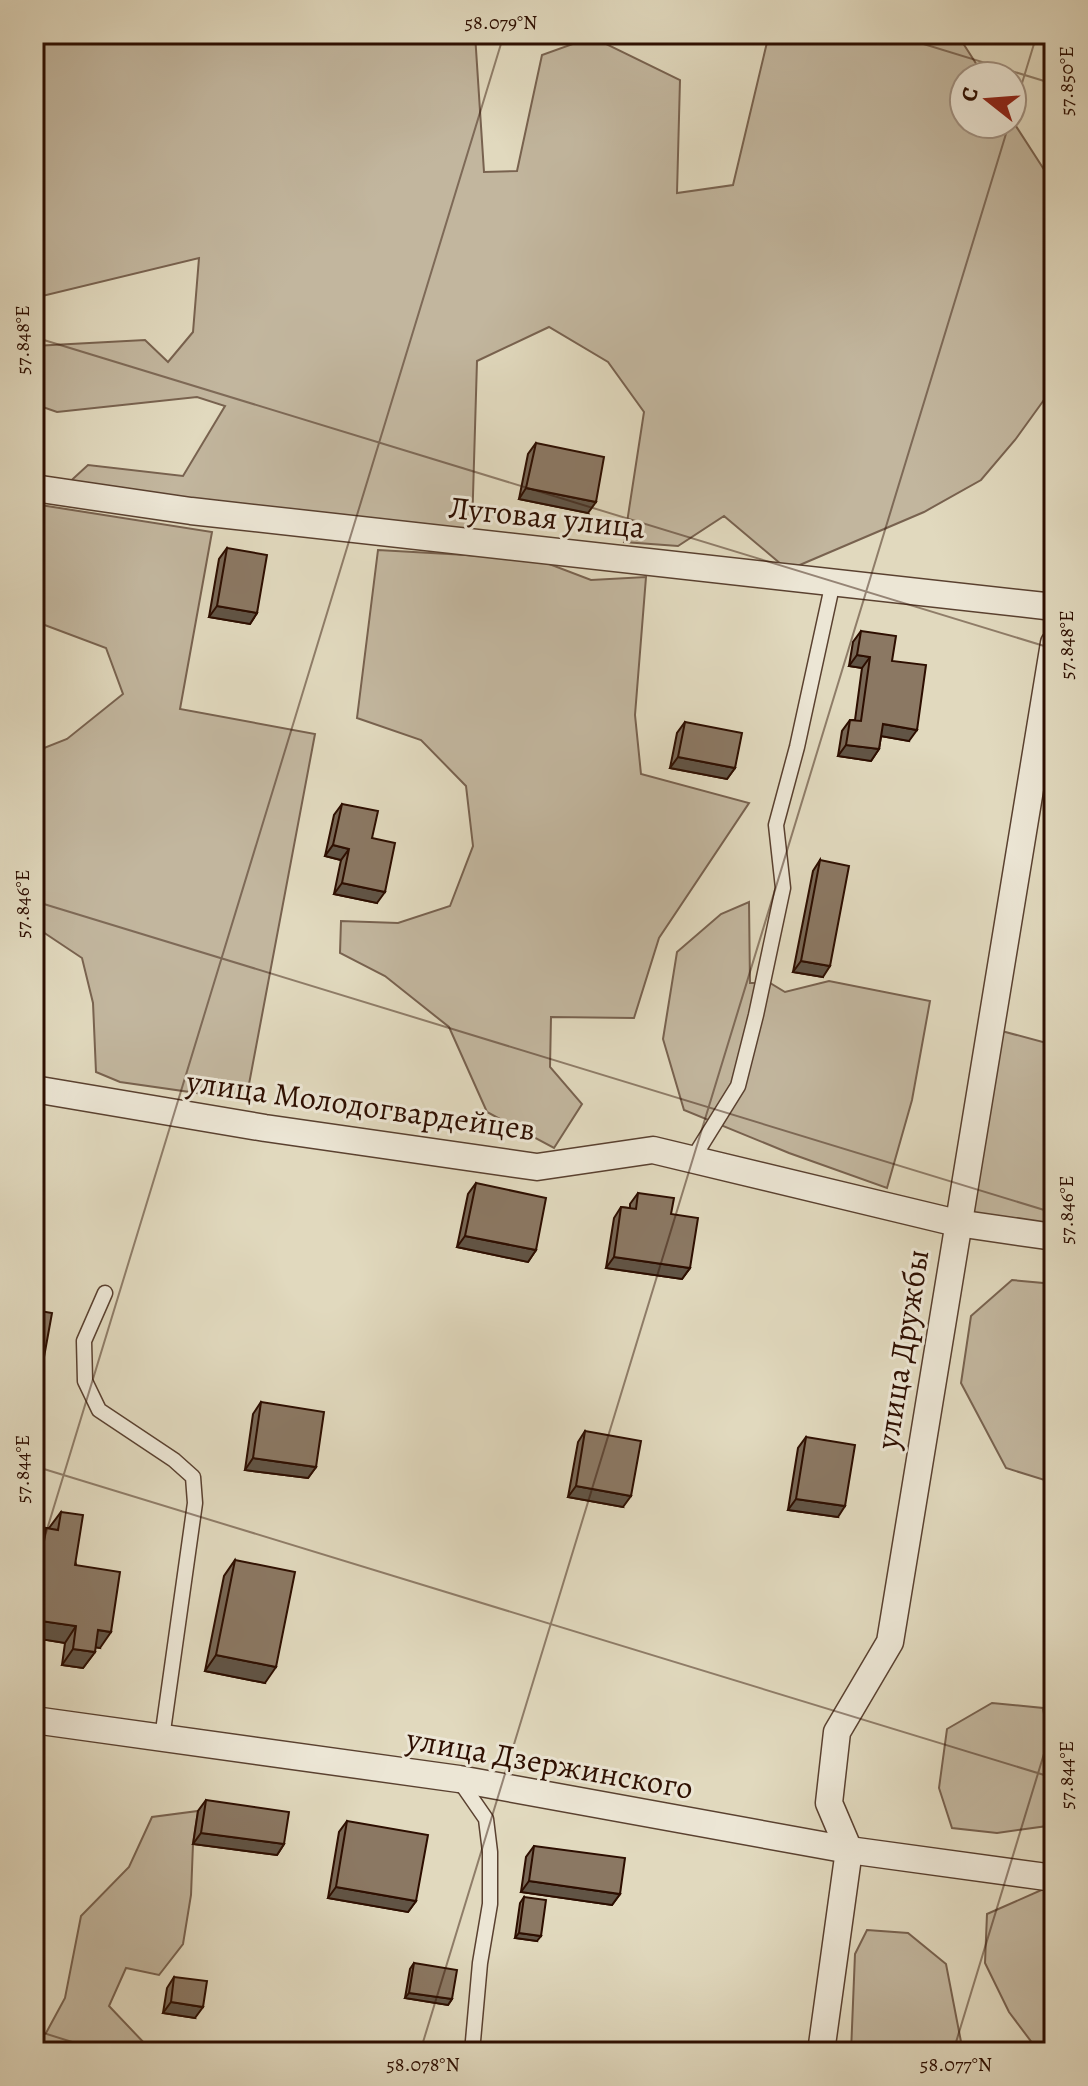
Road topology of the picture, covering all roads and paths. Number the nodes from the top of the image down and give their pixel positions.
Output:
1 (34, 488) edge
2 (833, 582) junction
3 (1054, 607) edge
4 (1054, 643) edge
5 (34, 1089) edge
6 (692, 1160) junction
7 (957, 1223) junction
8 (1054, 1237) edge
9 (105, 1293) dead end
10 (34, 1720) edge
11 (162, 1738) junction
12 (459, 1779) junction
13 (849, 1850) junction
14 (1054, 1878) edge
15 (472, 2052) edge
16 (821, 2052) edge

1 - 2 street, Луговая улица
2 - 3 street, Луговая улица
2 - 6 lane
4 - 7 street, улица Дружбы
5 - 6 street, улица Молодогвардейцев
6 - 7 street, улица Молодогвардейцев
7 - 8 street, улица Молодогвардейцев
7 - 13 street, улица Дружбы
9 - 11 lane
10 - 11 street, улица Дзержинского
11 - 12 street, улица Дзержинского
12 - 13 street, улица Дзержинского
12 - 15 lane
13 - 14 street, улица Дзержинского
13 - 16 street

